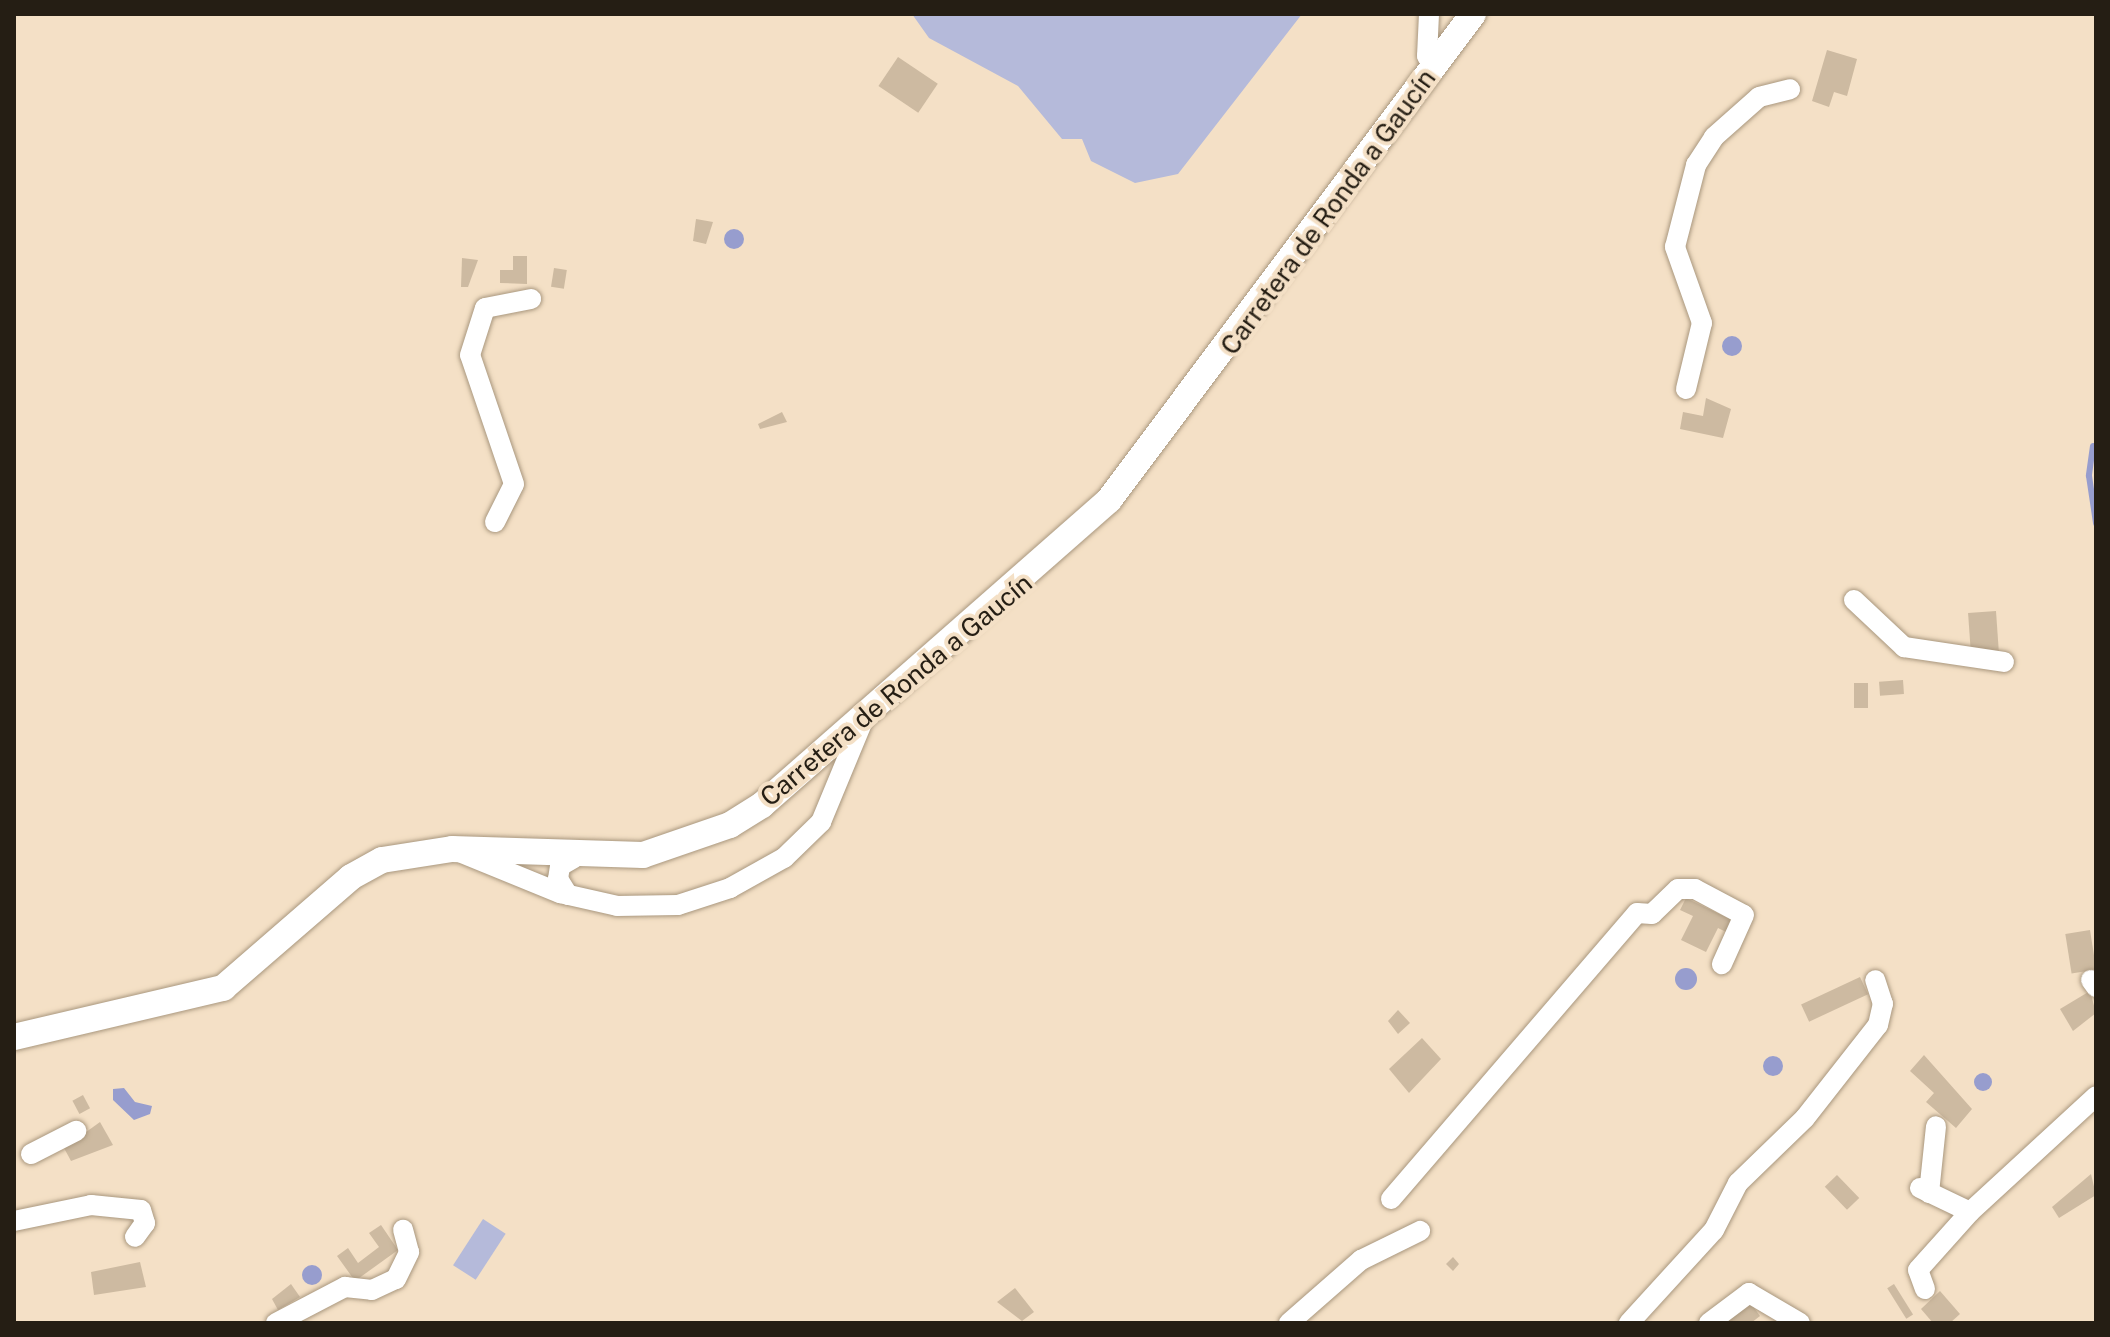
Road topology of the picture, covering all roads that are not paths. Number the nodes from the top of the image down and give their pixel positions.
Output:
1 (1429, 14) edge
2 (1473, 14) edge
3 (1435, 67) junction
4 (1790, 89) dead end
5 (531, 299) dead end
6 (1686, 389) dead end
7 (495, 522) dead end
8 (1854, 600) dead end
9 (2004, 662) dead end
10 (862, 723) junction
11 (816, 763) junction
12 (826, 812) junction
13 (452, 849) junction
14 (574, 858) junction
15 (568, 895) junction
16 (1722, 964) dead end
17 (1875, 980) dead end
18 (14, 1037) edge
19 (2096, 1096) edge
20 (1936, 1126) dead end
21 (76, 1131) dead end
22 (31, 1154) dead end
23 (1391, 1199) dead end
24 (1970, 1212) junction
25 (14, 1221) edge
26 (403, 1230) dead end
27 (1420, 1231) dead end
28 (135, 1237) dead end
29 (1925, 1289) dead end
30 (276, 1323) edge
31 (1289, 1323) edge
32 (1629, 1323) edge
33 (1709, 1323) edge
34 (1800, 1323) edge

1 - 3 street
2 - 3 main road, Carretera de Ronda a Gaucín
3 - 10 main road, Carretera de Ronda a Gaucín
4 - 6 street
5 - 7 street
8 - 9 street
10 - 11 main road, Carretera de Ronda a Gaucín
10 - 12 street
11 - 12 street
11 - 14 main road, Carretera de Ronda a Gaucín
12 - 15 street
13 - 14 main road, Carretera de Ronda a Gaucín
13 - 15 street
13 - 18 main road, Carretera de Ronda a Gaucín
14 - 15 street
16 - 23 street
17 - 32 street
19 - 24 street
20 - 24 street
21 - 22 street
24 - 29 street
25 - 28 street
26 - 30 street
27 - 31 street
33 - 34 street

